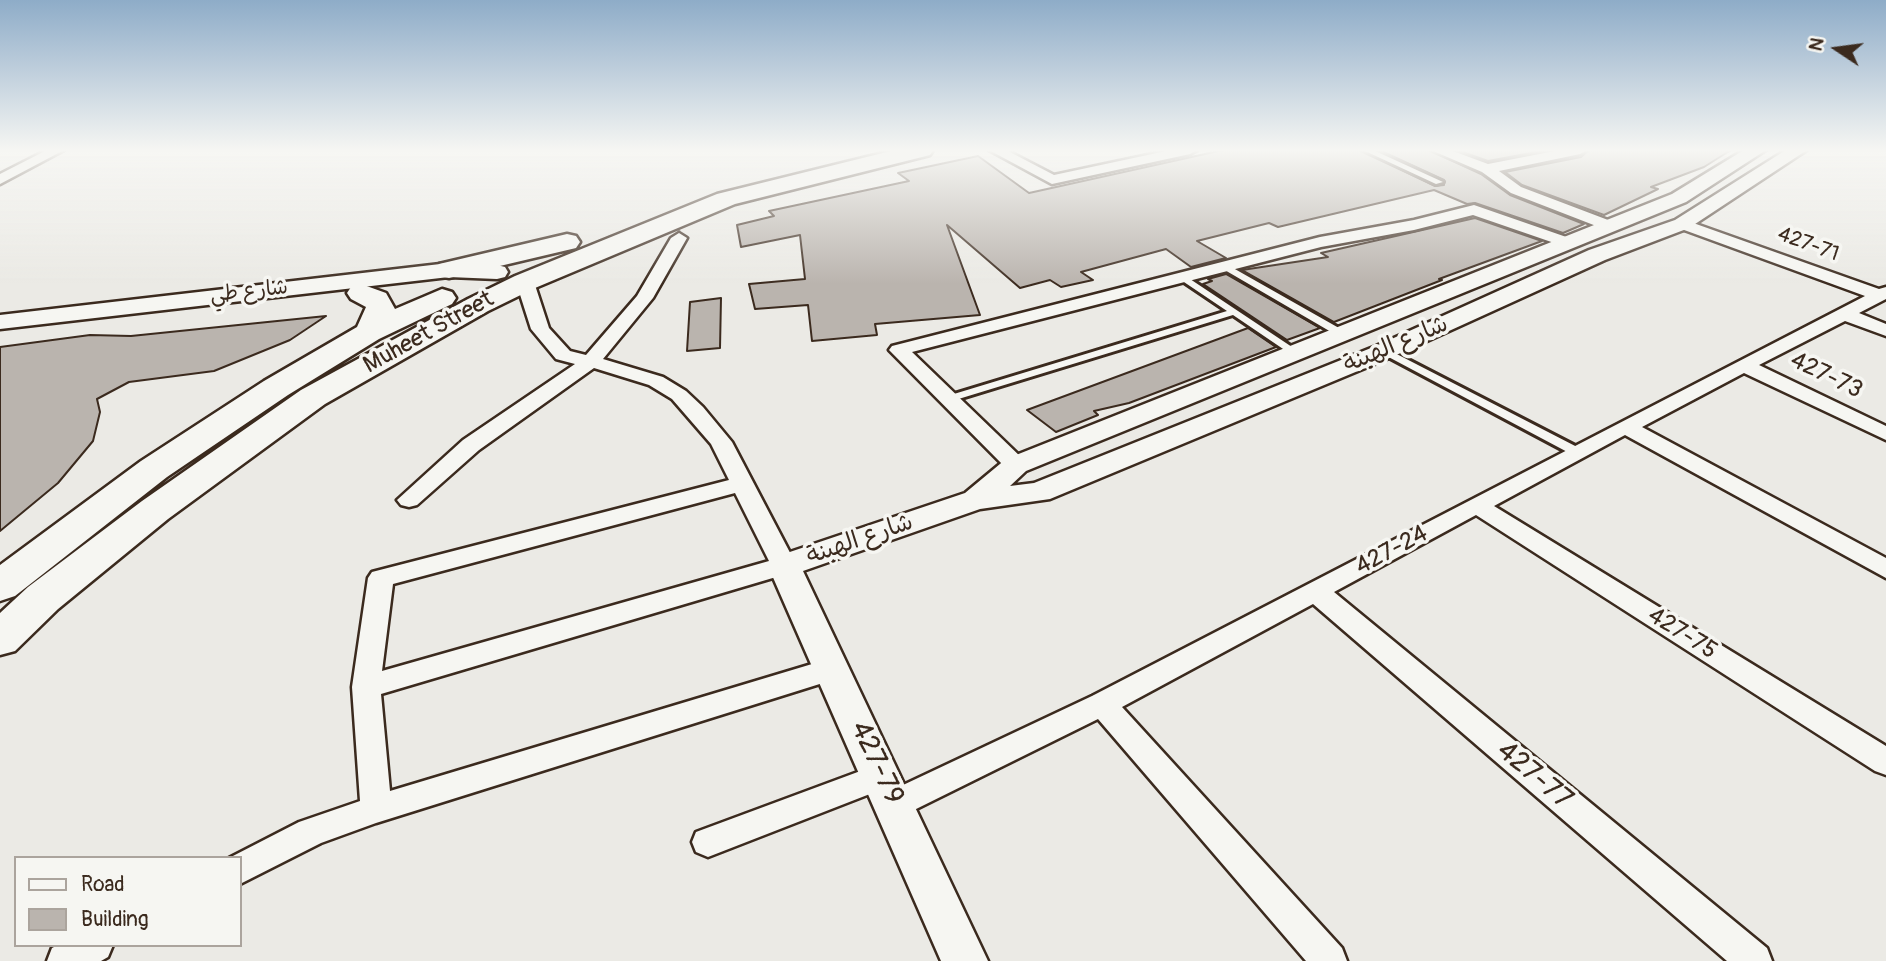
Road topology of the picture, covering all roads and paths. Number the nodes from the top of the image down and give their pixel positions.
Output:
1 (694, 195) edge
2 (743, 195) edge
3 (1529, 195) edge
4 (1684, 195) edge
5 (1728, 195) edge
6 (1682, 224) junction
7 (1610, 226) junction
8 (679, 238) dead end
9 (567, 242) junction
10 (1569, 243) junction
11 (1597, 255) junction
12 (1226, 267) junction
13 (1184, 278) junction
14 (489, 284) junction
15 (361, 293) junction
16 (1883, 294) edge
17 (1233, 312) junction
18 (1844, 314) junction
19 (0, 322) edge
20 (1886, 330) edge
21 (0, 331) edge
22 (368, 333) junction
23 (1342, 334) junction
24 (1385, 351) junction
25 (1296, 352) junction
26 (589, 363) junction
27 (1743, 365) junction
28 (948, 399) junction
29 (1626, 427) junction
30 (1886, 434) edge
31 (1577, 452) junction
32 (1016, 466) junction
33 (742, 484) junction
34 (409, 500) dead end
35 (976, 500) junction
36 (1478, 506) junction
37 (783, 566) junction
38 (1886, 569) edge
39 (0, 586) edge
40 (1315, 591) junction
41 (0, 639) edge
42 (832, 669) junction
43 (366, 687) junction
44 (1101, 704) junction
45 (1886, 762) edge
46 (888, 790) junction
47 (376, 809) junction
48 (708, 842) dead end
49 (242, 868) edge
50 (91, 947) edge
51 (65, 961) edge
52 (965, 961) edge
53 (1329, 961) edge
54 (1754, 961) edge

1 - 9 main road, Muheet Street
2 - 14 main road, Muheet Street
3 - 7 street
4 - 7 street, شارع الهبنة
5 - 6 street, شارع الهبنة
6 - 11 street, شارع الهبنة
6 - 16 street, 427-71
7 - 10 street, شارع الهبنة
8 - 26 street
9 - 14 main road, Muheet Street
9 - 14 main road
10 - 11 street
10 - 12 street
10 - 23 street, شارع الهبنة
11 - 24 street, شارع الهبنة
12 - 13 street
12 - 23 lane
13 - 17 lane
13 - 28 street
14 - 15 street, شارع طي
14 - 19 street, شارع طي
14 - 22 main road, Muheet Street
14 - 26 street
14 - 41 main road, Muheet Street
15 - 21 street, شارع طي
15 - 22 main road
16 - 18 street, 427-24
17 - 25 lane
17 - 28 lane
18 - 20 street
18 - 27 street, 427-24
22 - 39 main road, Muheet Street
23 - 25 street, شارع الهبنة
24 - 31 lane
24 - 35 street, شارع الهبنة
25 - 32 street, شارع الهبنة
26 - 33 street
26 - 34 street
27 - 29 street, 427-24
27 - 30 street, 427-73
28 - 32 street
29 - 31 street, 427-24
29 - 38 street
31 - 36 street, 427-24
32 - 35 street, شارع الهبنة
33 - 37 street
33 - 43 street
35 - 37 street, شارع الهبنة
36 - 40 street, 427-24
36 - 45 street, 427-75
37 - 42 street, 427-79
37 - 43 street
40 - 44 street, 427-24
40 - 54 street, 427-77
42 - 46 street, 427-79
42 - 47 street
43 - 47 street
44 - 46 street, 427-24
44 - 53 street
46 - 48 street, 427-24
46 - 52 street, 427-79
47 - 49 street
50 - 51 street

